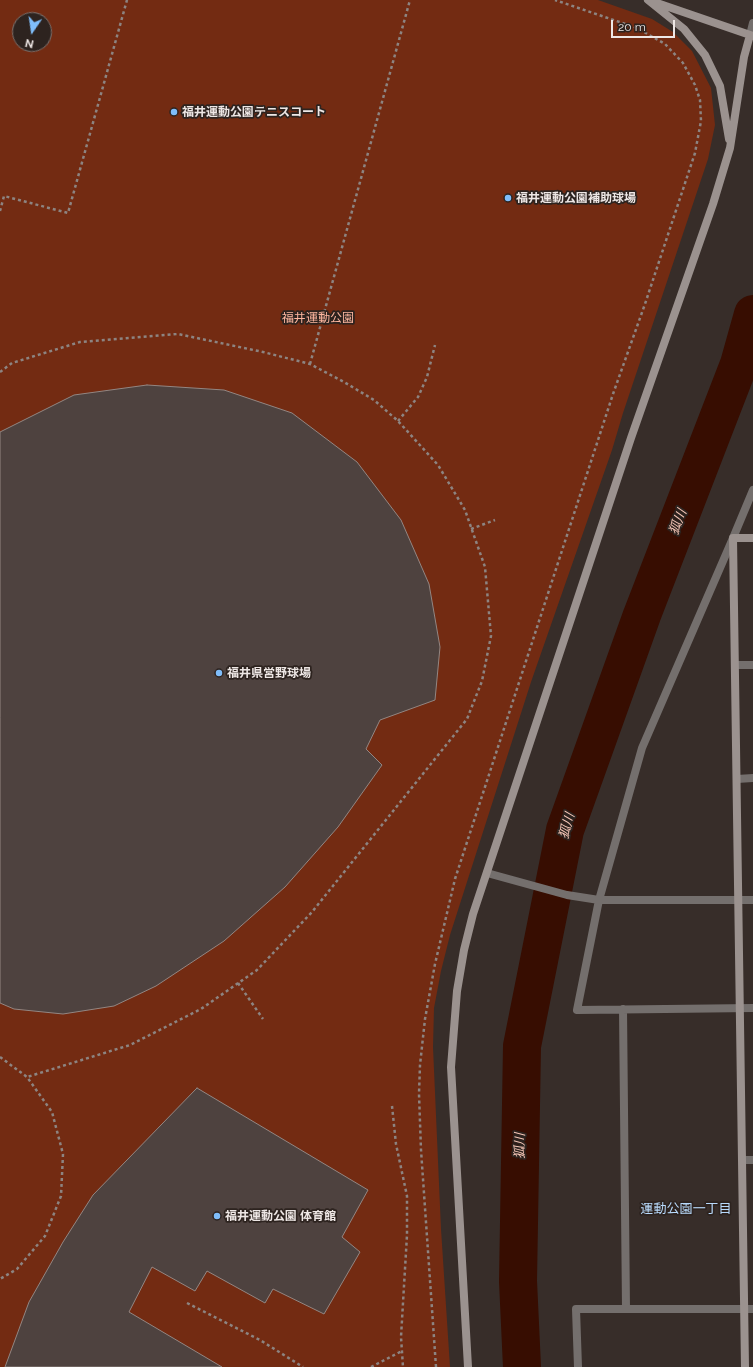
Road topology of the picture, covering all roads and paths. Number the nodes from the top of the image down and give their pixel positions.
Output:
1 (128, 0) edge
2 (410, 0) edge
3 (555, 0) edge
4 (648, 0) edge
5 (753, 23) edge
6 (752, 35) edge
7 (730, 148) junction
8 (0, 211) edge
9 (434, 345) dead end
10 (310, 364) junction
11 (0, 372) edge
12 (398, 421) junction
13 (753, 490) edge
14 (495, 520) dead end
15 (471, 529) junction
16 (734, 538) junction
17 (753, 538) edge
18 (735, 665) junction
19 (753, 665) edge
20 (737, 778) junction
21 (753, 778) edge
22 (487, 873) junction
23 (599, 900) junction
24 (738, 900) junction
25 (753, 900) edge
26 (238, 983) junction
27 (753, 1008) edge
28 (623, 1009) junction
29 (740, 1009) junction
30 (263, 1019) dead end
31 (0, 1057) edge
32 (27, 1077) junction
33 (392, 1106) dead end
34 (742, 1160) junction
35 (753, 1160) edge
36 (0, 1279) edge
37 (187, 1303) dead end
38 (626, 1309) junction
39 (744, 1309) junction
40 (753, 1309) edge
41 (402, 1351) junction
42 (303, 1367) edge
43 (371, 1367) edge
44 (403, 1367) edge
45 (436, 1367) edge
46 (468, 1367) edge
47 (578, 1367) edge
48 (745, 1367) edge

1 - 8 path
2 - 10 path
3 - 45 path
4 - 6 street
4 - 7 street
5 - 6 street
6 - 7 street
7 - 22 street
9 - 12 path
10 - 11 path
10 - 12 path
12 - 15 path
13 - 16 street
14 - 15 path
15 - 26 path
16 - 17 street
16 - 18 street
16 - 23 street
18 - 19 street
18 - 20 street
20 - 21 street
20 - 24 street
22 - 23 street
22 - 46 street
23 - 24 street
23 - 28 street
24 - 25 street
24 - 29 street
26 - 30 path
26 - 32 path
27 - 29 street
28 - 29 street
28 - 38 street
29 - 34 street
31 - 32 path
32 - 36 path
33 - 41 path
34 - 35 street
34 - 39 street
37 - 42 path
38 - 39 street
38 - 47 street
39 - 40 street
39 - 48 street
41 - 43 path
41 - 44 path

